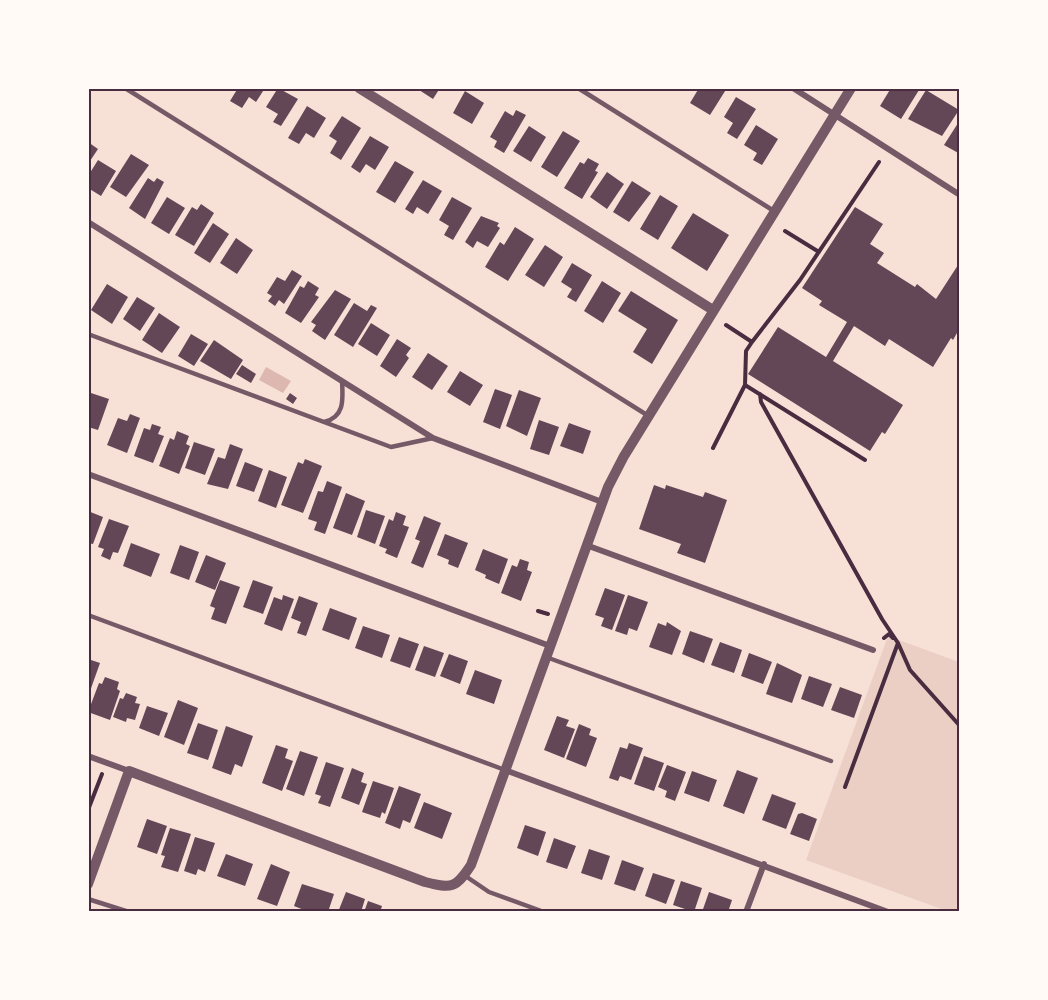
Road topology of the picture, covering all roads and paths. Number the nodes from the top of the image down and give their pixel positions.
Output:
1 (125, 88) edge
2 (359, 88) edge
3 (578, 88) edge
4 (793, 88) edge
5 (850, 88) edge
6 (834, 114) junction
7 (879, 162) dead end
8 (960, 195) edge
9 (775, 211) junction
10 (88, 222) edge
11 (785, 231) dead end
12 (819, 252) junction
13 (713, 310) junction
14 (726, 325) dead end
15 (88, 334) edge
16 (752, 342) junction
17 (342, 381) junction
18 (745, 385) junction
19 (760, 394) junction
20 (649, 416) junction
21 (324, 422) junction
22 (433, 438) junction
23 (713, 448) dead end
24 (866, 460) dead end
25 (88, 474) edge
26 (602, 502) junction
27 (585, 545) junction
28 (538, 611) dead end
29 (548, 614) dead end
30 (88, 615) edge
31 (884, 638) dead end
32 (898, 643) junction
33 (873, 650) dead end
34 (548, 652) junction
35 (960, 726) edge
36 (88, 756) edge
37 (831, 761) dead end
38 (106, 762) junction
39 (505, 770) junction
40 (129, 771) junction
41 (845, 787) dead end
42 (88, 810) edge
43 (764, 864) junction
44 (464, 875) junction
45 (88, 884) edge
46 (88, 899) edge
47 (129, 912) edge
48 (544, 912) edge
49 (746, 912) edge
50 (888, 912) edge

1 - 20 lane
2 - 13 street
3 - 9 lane
4 - 6 street
5 - 6 street
6 - 8 street
6 - 9 street
7 - 12 path
9 - 13 street
10 - 17 street
11 - 12 path
12 - 16 path
13 - 20 street
14 - 16 path
15 - 21 lane
16 - 18 path
17 - 21 lane
17 - 22 street
18 - 19 path
18 - 23 path
19 - 24 path
19 - 32 path
20 - 26 street
21 - 22 lane
22 - 26 street
25 - 34 street
26 - 27 street
27 - 33 street
27 - 34 street
28 - 29 path
30 - 39 lane
31 - 32 path
32 - 35 path
32 - 41 path
34 - 37 lane
34 - 39 street
36 - 38 street
38 - 40 street
38 - 42 path
39 - 43 street
39 - 44 street
40 - 44 street
40 - 45 street
43 - 49 street
43 - 50 street
44 - 48 lane
46 - 47 lane

